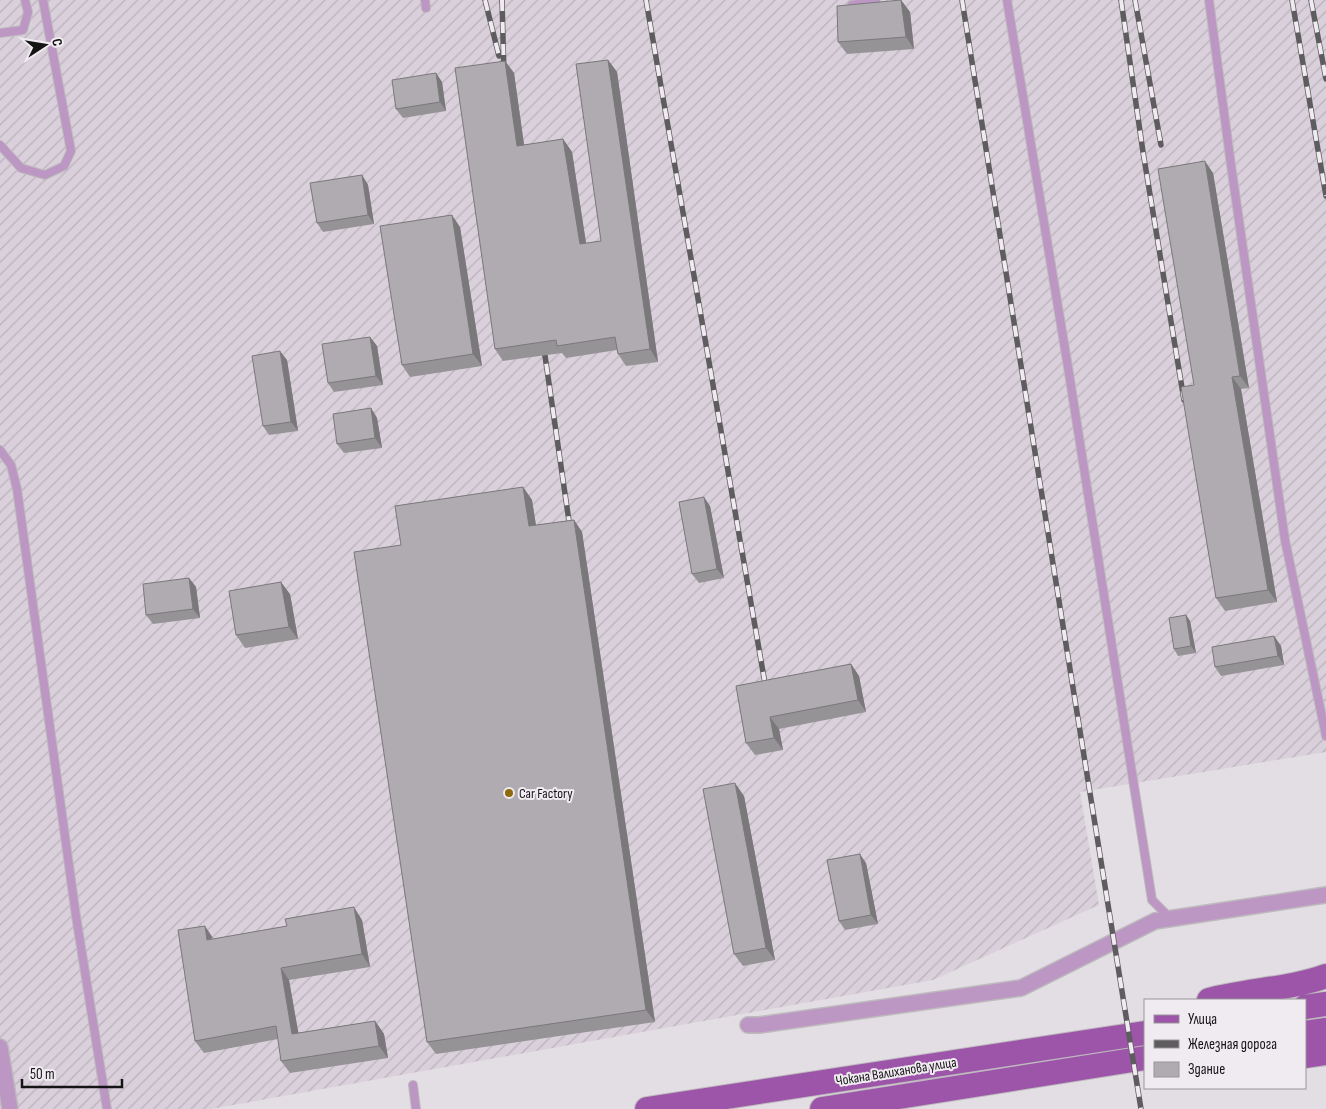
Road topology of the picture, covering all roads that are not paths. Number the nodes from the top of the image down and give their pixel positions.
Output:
1 (25, 0) edge
2 (43, 0) edge
3 (876, 0) edge
4 (1008, 0) edge
5 (1210, 0) edge
6 (852, 5) edge
7 (0, 33) edge
8 (0, 145) edge
9 (0, 450) edge
10 (1326, 736) edge
11 (1326, 895) edge
12 (1170, 918) junction
13 (1326, 976) edge
14 (1213, 999) edge
15 (1326, 1004) edge
16 (1306, 1008) edge
17 (748, 1026) dead end
18 (1326, 1030) edge
19 (1306, 1033) edge
20 (1144, 1034) edge
21 (0, 1046) edge
22 (1326, 1053) edge
23 (1306, 1056) edge
24 (1144, 1058) edge
25 (413, 1085) dead end
26 (7, 1107) edge
27 (107, 1109) edge
28 (416, 1109) edge
29 (647, 1109) edge
30 (822, 1109) edge

1 - 7 lane
2 - 8 lane
3 - 6 lane
4 - 12 lane
5 - 10 lane
9 - 27 lane
11 - 12 street
12 - 17 street
13 - 14 main road
15 - 16 main road
18 - 19 main road
20 - 29 main road, Чокана Валиханова улица
21 - 26 street
22 - 23 main road
24 - 30 main road, Чокана Валиханова улица
25 - 28 lane

